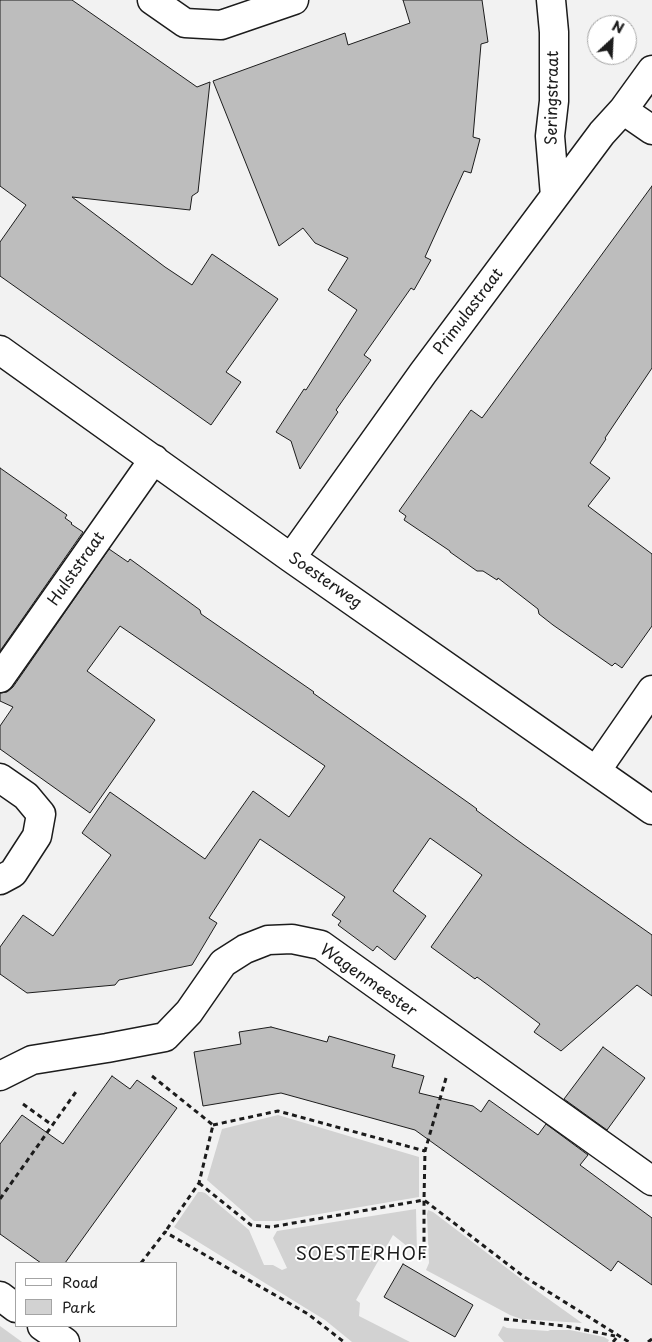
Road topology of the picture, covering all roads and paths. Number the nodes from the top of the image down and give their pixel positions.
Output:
1 (152, 0) edge
2 (294, 0) edge
3 (551, 0) edge
4 (652, 70) edge
5 (624, 110) junction
6 (652, 130) edge
7 (555, 196) junction
8 (0, 350) edge
9 (154, 459) junction
10 (291, 558) junction
11 (0, 678) edge
12 (652, 690) edge
13 (596, 771) junction
14 (0, 778) edge
15 (652, 810) edge
16 (0, 880) edge
17 (456, 1042) junction
18 (136, 1043) junction
19 (107, 1048) junction
20 (0, 1076) edge
21 (22, 1104) dead end
22 (52, 1125) junction
23 (213, 1125) junction
24 (425, 1151) junction
25 (652, 1181) edge
26 (199, 1183) junction
27 (0, 1199) edge
28 (424, 1200) junction
29 (166, 1232) junction
30 (424, 1258) dead end
31 (142, 1262) edge
32 (0, 1296) edge
33 (15, 1307) edge
34 (504, 1319) dead end
35 (43, 1327) edge
36 (618, 1336) junction
37 (652, 1339) edge
38 (65, 1342) edge
39 (344, 1342) edge
40 (612, 1342) edge
41 (629, 1342) edge
42 (648, 1342) edge

1 - 2 street
3 - 7 street, Seringstraat
4 - 5 street, Primulastraat
5 - 6 street
5 - 7 street, Primulastraat
7 - 10 street, Primulastraat
8 - 9 street, Soesterweg
9 - 10 street, Soesterweg
9 - 11 street, Hulststraat
10 - 13 street, Soesterweg
12 - 13 street
13 - 15 street, Soesterweg
14 - 16 street
17 - 18 street, Wagenmeester
17 - 24 path
17 - 25 street, Wagenmeester
18 - 19 street, Wagenmeester
18 - 23 path
19 - 20 street, Wagenmeester
19 - 22 path
21 - 22 path
22 - 27 path
23 - 24 path
23 - 26 path
24 - 28 path
26 - 28 path
26 - 29 path
28 - 30 path
28 - 36 path
29 - 31 path
29 - 39 path
32 - 33 street
34 - 36 path
35 - 38 street
36 - 40 path
36 - 41 path
37 - 42 path

